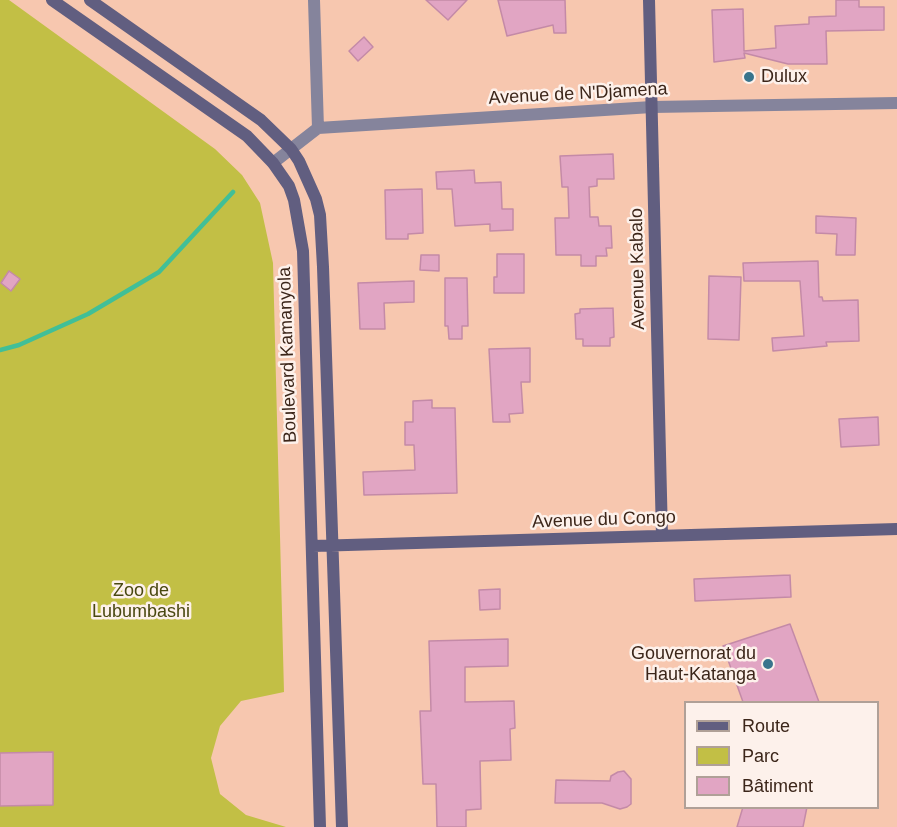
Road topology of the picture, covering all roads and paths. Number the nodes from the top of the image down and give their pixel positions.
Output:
1 (52, 0) edge
2 (90, 0) edge
3 (314, 0) edge
4 (649, 0) edge
5 (897, 103) edge
6 (652, 107) junction
7 (318, 128) junction
8 (291, 149) junction
9 (273, 163) junction
10 (897, 529) edge
11 (662, 536) junction
12 (333, 545) junction
13 (313, 546) junction
14 (320, 827) edge
15 (342, 827) edge

1 - 9 main road, Boulevard Kamanyola
2 - 8 main road
3 - 7 street
4 - 6 main road, Avenue Kabalo
5 - 6 street, Avenue de N'Djamena
6 - 7 street, Avenue de N'Djamena
6 - 11 main road, Avenue Kabalo
7 - 8 street
8 - 9 street
8 - 12 main road
9 - 13 main road, Boulevard Kamanyola
10 - 11 main road, Avenue du Congo
11 - 12 main road, Avenue du Congo
12 - 13 main road, Avenue du Congo
12 - 15 main road
13 - 14 main road, Boulevard Kamanyola

